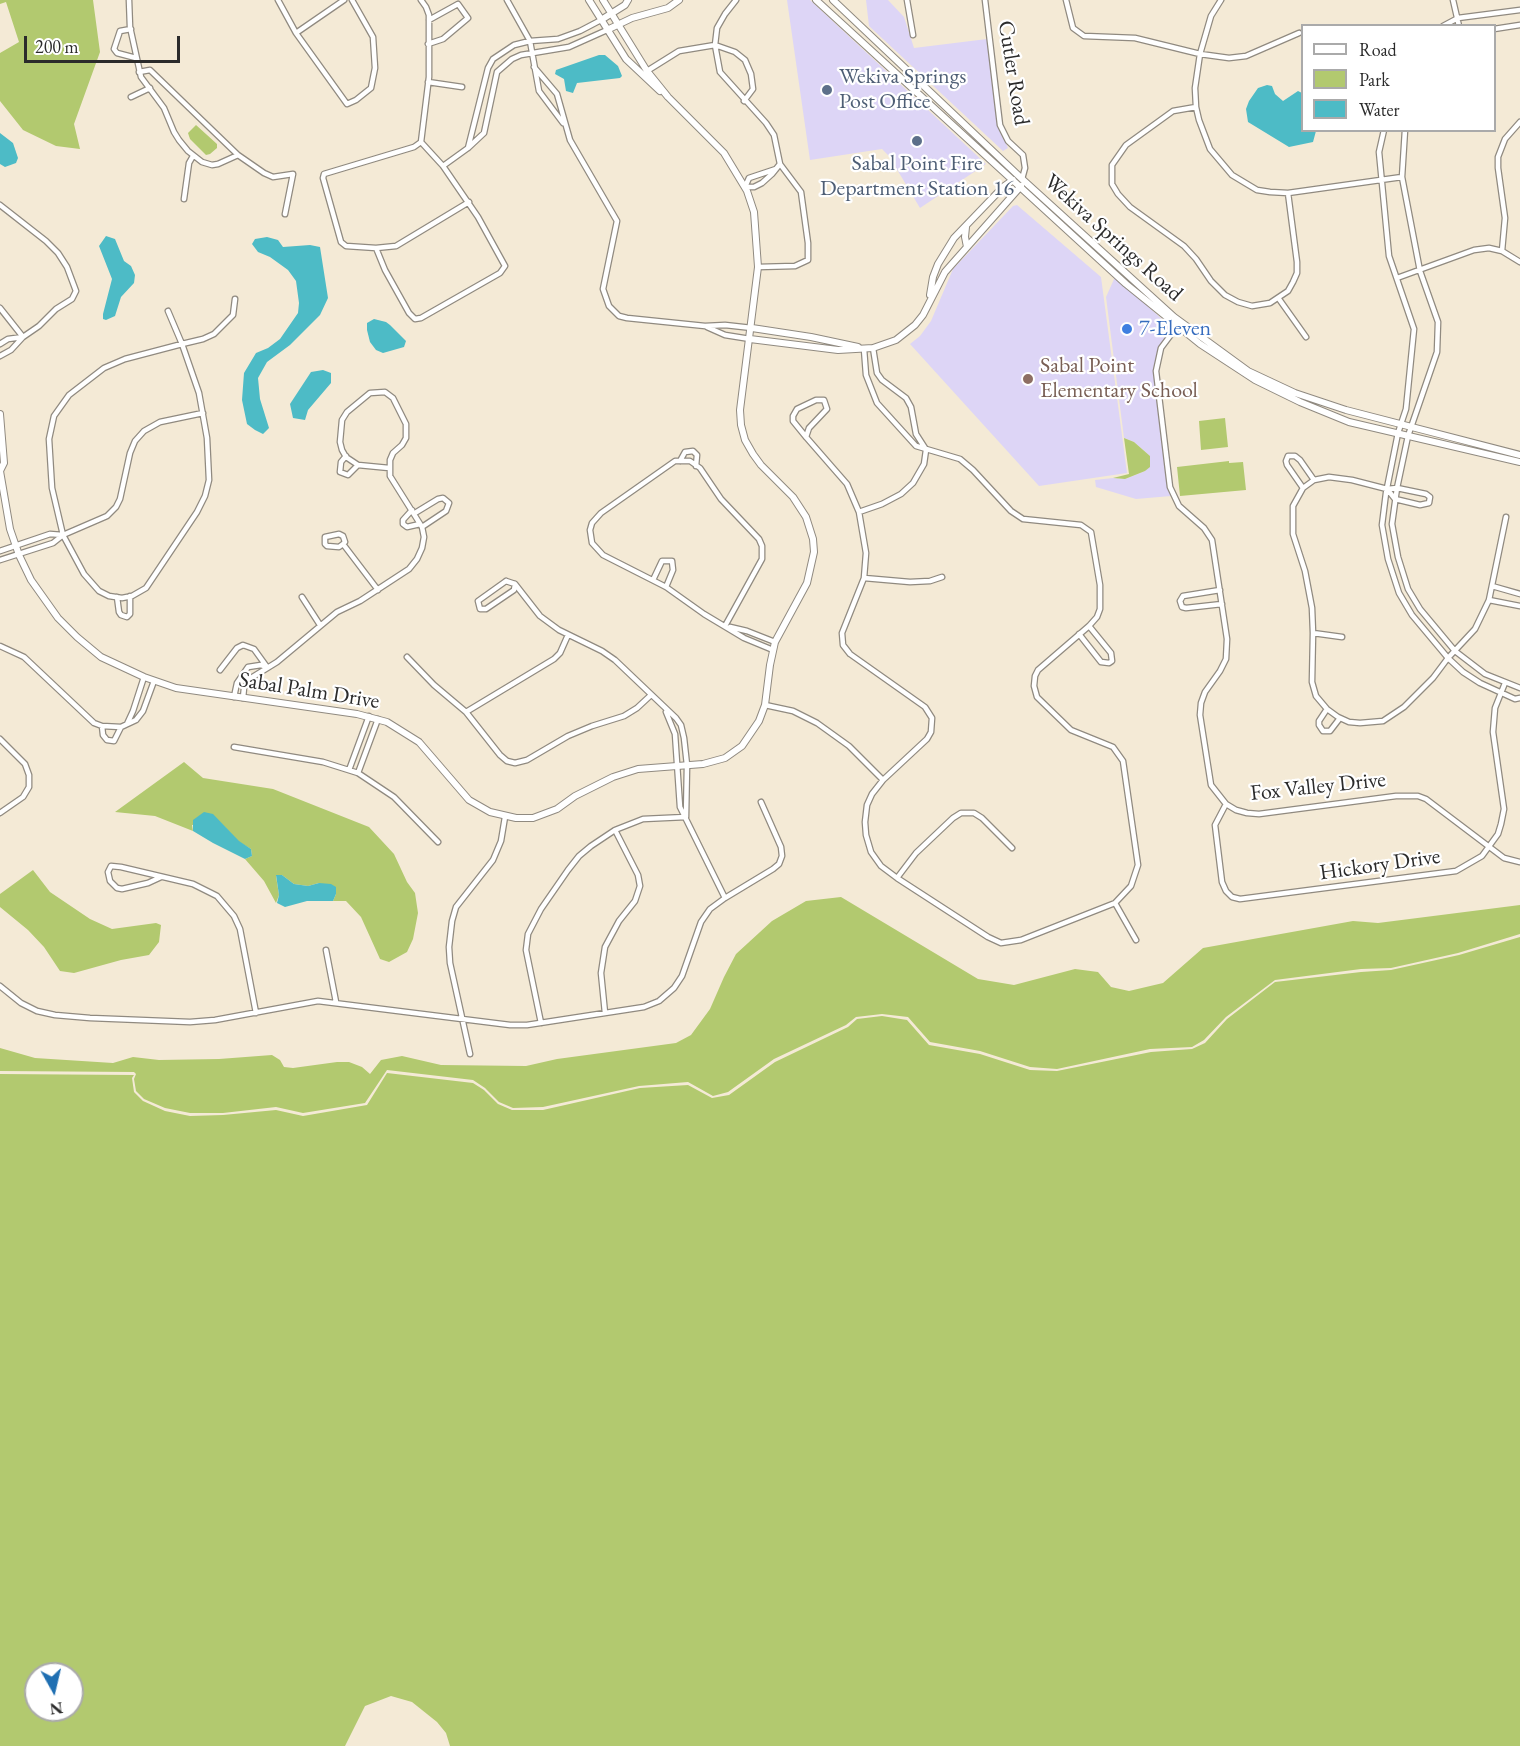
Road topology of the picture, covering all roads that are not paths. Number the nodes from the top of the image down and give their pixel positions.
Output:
1 (129, 0) edge
2 (278, 0) edge
3 (344, 0) edge
4 (352, 0) edge
5 (421, 0) edge
6 (507, 0) edge
7 (589, 0) edge
8 (603, 0) edge
9 (628, 0) edge
10 (680, 0) edge
11 (736, 0) edge
12 (816, 0) edge
13 (833, 0) edge
14 (907, 0) edge
15 (985, 0) edge
16 (1066, 0) edge
17 (1221, 0) edge
18 (1453, 0) edge
19 (1520, 10) edge
20 (612, 14) junction
21 (1458, 18) junction
22 (429, 20) junction
23 (601, 20) junction
24 (617, 24) junction
25 (1447, 24) edge
26 (1459, 24) edge
27 (1520, 25) edge
28 (1496, 28) edge
29 (131, 29) junction
30 (607, 30) junction
31 (296, 33) junction
32 (1299, 33) dead end
33 (913, 35) dead end
34 (530, 41) junction
35 (428, 44) junction
36 (715, 45) junction
37 (532, 53) junction
38 (1200, 54) junction
39 (136, 58) junction
40 (903, 65) junction
41 (534, 67) junction
42 (647, 70) junction
43 (896, 73) junction
44 (140, 74) junction
45 (428, 81) junction
46 (462, 87) dead end
47 (150, 88) junction
48 (131, 97) dead end
49 (668, 97) junction
50 (744, 101) junction
51 (1196, 107) junction
52 (954, 112) junction
53 (946, 120) junction
54 (1520, 122) edge
55 (565, 125) junction
56 (1384, 132) edge
57 (1405, 132) edge
58 (421, 142) junction
59 (468, 148) junction
60 (238, 155) junction
61 (193, 156) junction
62 (780, 164) junction
63 (442, 166) junction
64 (776, 169) junction
65 (1002, 171) junction
66 (1402, 177) junction
67 (1022, 179) junction
68 (1012, 180) junction
69 (1381, 180) junction
70 (745, 187) junction
71 (1003, 187) junction
72 (1021, 188) junction
73 (1288, 193) junction
74 (184, 199) dead end
75 (469, 202) junction
76 (0, 205) edge
77 (285, 214) dead end
78 (968, 223) junction
79 (967, 247) junction
80 (376, 248) junction
81 (1502, 251) junction
82 (1520, 262) edge
83 (758, 267) junction
84 (1420, 271) junction
85 (1397, 278) junction
86 (1279, 298) junction
87 (235, 299) dead end
88 (929, 301) junction
89 (0, 308) edge
90 (168, 311) dead end
91 (1179, 324) junction
92 (705, 326) junction
93 (752, 328) junction
94 (22, 337) junction
95 (1306, 337) dead end
96 (750, 339) junction
97 (0, 344) edge
98 (182, 344) junction
99 (873, 348) junction
100 (864, 349) junction
101 (0, 356) edge
102 (203, 413) junction
103 (0, 414) edge
104 (1401, 425) junction
105 (1411, 428) junction
106 (1398, 433) junction
107 (1408, 436) junction
108 (806, 437) junction
109 (926, 450) junction
110 (1520, 455) edge
111 (346, 456) junction
112 (680, 461) junction
113 (1520, 462) edge
114 (358, 465) junction
115 (696, 466) junction
116 (389, 468) junction
117 (0, 471) edge
118 (1314, 480) junction
119 (1303, 488) junction
120 (1396, 488) junction
121 (1387, 489) junction
122 (1395, 499) junction
123 (413, 512) junction
124 (859, 512) junction
125 (1506, 517) dead end
126 (421, 525) junction
127 (63, 535) junction
128 (343, 544) dead end
129 (15, 545) junction
130 (0, 551) edge
131 (19, 555) junction
132 (0, 560) edge
133 (942, 577) dead end
134 (864, 578) junction
135 (653, 580) junction
136 (1406, 582) junction
137 (515, 584) junction
138 (1396, 585) junction
139 (1492, 586) junction
140 (666, 587) junction
141 (378, 590) junction
142 (1220, 590) junction
143 (1520, 594) edge
144 (130, 596) junction
145 (117, 597) junction
146 (302, 597) dead end
147 (1489, 600) junction
148 (1222, 604) junction
149 (1520, 606) edge
150 (320, 625) junction
151 (725, 626) junction
152 (1089, 626) junction
153 (1313, 633) junction
154 (1079, 634) junction
155 (568, 635) junction
156 (1342, 637) dead end
157 (776, 642) junction
158 (0, 646) edge
159 (773, 650) junction
160 (1455, 651) junction
161 (407, 657) dead end
162 (1448, 658) junction
163 (267, 667) junction
164 (220, 670) dead end
165 (144, 677) junction
166 (154, 681) junction
167 (1505, 682) junction
168 (1520, 688) edge
169 (1501, 692) junction
170 (651, 695) junction
171 (234, 697) junction
172 (243, 698) junction
173 (1520, 698) edge
174 (765, 705) junction
175 (665, 708) junction
176 (1327, 709) junction
177 (465, 712) junction
178 (369, 716) junction
179 (1340, 718) junction
180 (378, 719) junction
181 (127, 724) junction
182 (102, 726) junction
183 (121, 727) junction
184 (0, 739) edge
185 (234, 747) dead end
186 (676, 765) junction
187 (687, 765) junction
188 (349, 770) junction
189 (358, 773) junction
190 (883, 780) junction
191 (761, 802) dead end
192 (1226, 804) junction
193 (0, 813) edge
194 (505, 817) junction
195 (686, 817) junction
196 (615, 830) junction
197 (438, 842) dead end
198 (1491, 846) junction
199 (1012, 848) dead end
200 (1520, 862) edge
201 (160, 877) junction
202 (897, 878) junction
203 (725, 898) junction
204 (1114, 903) junction
205 (1136, 940) dead end
206 (326, 950) dead end
207 (0, 986) edge
208 (336, 1002) junction
209 (256, 1013) junction
210 (605, 1013) junction
211 (463, 1021) junction
212 (541, 1023) junction
213 (470, 1054) dead end

1 - 29 street
2 - 31 street
3 - 31 street
4 - 31 street
5 - 22 street
6 - 34 street
7 - 23 street, Sabal Palm Drive
8 - 20 street, Sabal Palm Drive
9 - 20 street
10 - 24 street
11 - 36 street
12 - 43 street, Wekiva Springs Road
13 - 40 street, Wekiva Springs Road
14 - 33 street
15 - 67 street, Cutler Road
16 - 38 street
17 - 38 street
18 - 21 street
19 - 21 street
20 - 23 street
20 - 24 street, Sabal Palm Drive
21 - 25 street
21 - 26 street
22 - 35 street
22 - 35 street
23 - 30 street, Sabal Palm Drive
23 - 34 street
24 - 30 street
24 - 42 street, Sabal Palm Drive
27 - 28 street
29 - 39 street
29 - 39 street
30 - 37 street
30 - 49 street, Sabal Palm Drive
32 - 38 street
34 - 37 street
34 - 59 street
35 - 45 street
36 - 42 street
36 - 50 street
36 - 50 street
37 - 41 street
37 - 59 street
38 - 51 street
39 - 44 street
40 - 43 street
40 - 52 street, Wekiva Springs Road
41 - 55 street
41 - 55 street
42 - 49 street, Sabal Palm Drive
43 - 53 street, Wekiva Springs Road
44 - 47 street
44 - 60 street
45 - 46 street
45 - 58 street
47 - 48 street
47 - 61 street
49 - 70 street, Sabal Palm Drive
50 - 62 street
51 - 73 street
51 - 86 street
52 - 53 street
52 - 67 street, Wekiva Springs Road
53 - 65 street, Wekiva Springs Road
54 - 81 street
55 - 92 street
56 - 69 street
57 - 66 street
58 - 63 street
58 - 80 street
59 - 63 street
60 - 61 street
60 - 77 street
61 - 74 street
62 - 64 street
62 - 83 street
63 - 75 street
64 - 70 street
64 - 70 street
65 - 68 street, Wekiva Springs Road
65 - 71 street
66 - 69 street
66 - 84 street
67 - 68 street
67 - 72 street
67 - 91 street, Wekiva Springs Road
68 - 71 street
68 - 72 street, Wekiva Springs Road
69 - 73 street
69 - 85 street
70 - 83 street, Sabal Palm Drive
71 - 78 street
72 - 79 street
72 - 91 street, Wekiva Springs Road
73 - 86 street
75 - 80 street
75 - 80 street
76 - 94 street
78 - 79 street
78 - 88 street
79 - 88 street
81 - 82 street
81 - 84 street
83 - 93 street, Sabal Palm Drive
84 - 85 street
84 - 105 street
85 - 104 street
86 - 95 street
87 - 98 street
88 - 99 street
89 - 94 street
90 - 98 street
91 - 104 street, Wekiva Springs Road
91 - 106 street, Wekiva Springs Road
91 - 142 street, Fox Valley Drive
92 - 93 street
92 - 96 street
93 - 96 street, Sabal Palm Drive
93 - 100 street
94 - 97 street
94 - 101 street
96 - 100 street
96 - 157 street, Sabal Palm Drive
98 - 102 street
98 - 127 street
99 - 100 street
99 - 109 street
100 - 109 street
102 - 127 street
102 - 144 street
103 - 117 street, Sabal Palm Drive
104 - 105 street, Wekiva Springs Road
104 - 106 street
105 - 107 street
105 - 110 street, Wekiva Springs Road
106 - 107 street, Wekiva Springs Road
106 - 121 street
107 - 113 street, Wekiva Springs Road
107 - 120 street
108 - 108 street
108 - 124 street
109 - 124 street
109 - 152 street
111 - 114 street
111 - 114 street
111 - 116 street
112 - 115 street
112 - 115 street
112 - 135 street
114 - 116 street
115 - 151 street
116 - 123 street
117 - 129 street, Sabal Palm Drive
118 - 119 street
118 - 119 street
118 - 121 street
119 - 153 street
120 - 121 street
120 - 122 street
120 - 122 street
121 - 122 street
121 - 138 street
122 - 136 street
123 - 126 street
123 - 126 street
123 - 126 street
124 - 134 street
125 - 139 street
126 - 141 street
127 - 129 street
127 - 131 street
127 - 145 street
128 - 141 street
129 - 130 street
129 - 131 street, Sabal Palm Drive
131 - 132 street
131 - 165 street, Sabal Palm Drive
133 - 134 street
134 - 190 street
135 - 140 street
135 - 140 street
136 - 138 street
136 - 160 street
137 - 137 street
137 - 155 street
138 - 162 street
139 - 143 street
139 - 147 street
140 - 151 street
141 - 150 street
142 - 148 street, Fox Valley Drive
142 - 148 street
144 - 145 street
144 - 145 street
146 - 150 street
147 - 149 street
147 - 160 street
148 - 192 street, Fox Valley Drive
150 - 163 street
151 - 157 street
151 - 159 street
152 - 154 street
152 - 154 street
153 - 156 street
153 - 176 street
154 - 204 street
155 - 170 street
155 - 177 street
157 - 159 street, Sabal Palm Drive
158 - 182 street
159 - 174 street, Sabal Palm Drive
160 - 162 street
160 - 167 street
161 - 177 street
162 - 169 street
162 - 179 street
163 - 164 street
163 - 171 street
163 - 172 street
165 - 166 street, Sabal Palm Drive
165 - 181 street
166 - 171 street, Sabal Palm Drive
166 - 181 street
167 - 168 street
167 - 169 street, Hickory Drive
169 - 173 street
169 - 198 street, Hickory Drive
170 - 175 street
170 - 177 street
171 - 172 street, Sabal Palm Drive
172 - 178 street, Sabal Palm Drive
174 - 187 street, Sabal Palm Drive
174 - 190 street
175 - 186 street
175 - 187 street
176 - 179 street
176 - 179 street
178 - 180 street, Sabal Palm Drive
178 - 188 street
180 - 189 street
180 - 194 street, Sabal Palm Drive
181 - 183 street
182 - 183 street
182 - 183 street
184 - 193 street
185 - 188 street
186 - 187 street, Sabal Palm Drive
186 - 194 street, Sabal Palm Drive
186 - 195 street
187 - 195 street
188 - 189 street
189 - 197 street
190 - 202 street
191 - 203 street
192 - 198 street, Fox Valley Drive
192 - 198 street, Hickory Drive
194 - 211 street
195 - 196 street
195 - 203 street
196 - 210 street
196 - 212 street
198 - 200 street, Fox Valley Drive
199 - 202 street
201 - 201 street
201 - 209 street
202 - 204 street
203 - 210 street
204 - 205 street
206 - 208 street
207 - 209 street
208 - 209 street
208 - 211 street
210 - 212 street
211 - 212 street
211 - 213 street

